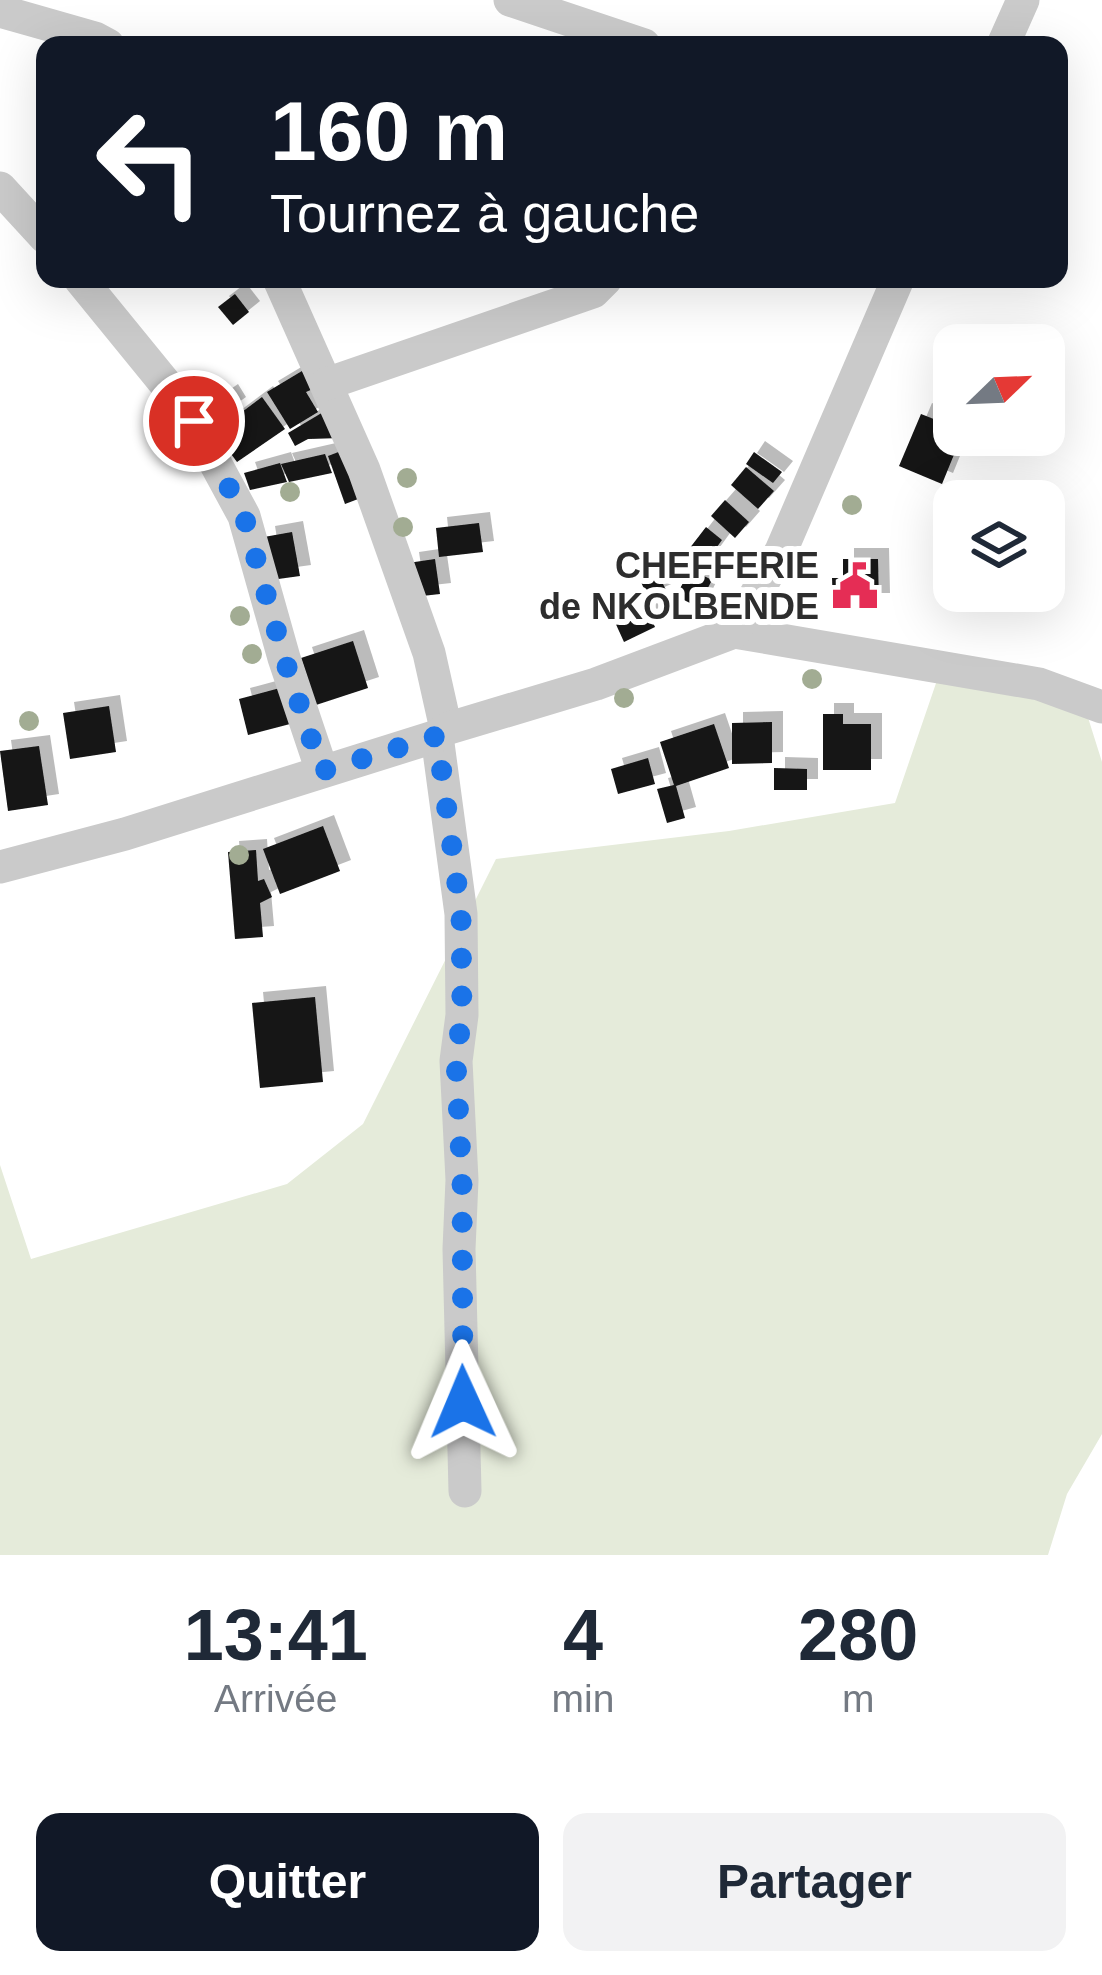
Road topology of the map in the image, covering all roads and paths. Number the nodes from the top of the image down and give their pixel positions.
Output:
1 (510, 0) edge
2 (1023, 0) edge
3 (0, 11) edge
4 (88, 36) edge
5 (617, 36) edge
6 (1007, 36) edge
7 (0, 188) edge
8 (36, 219) edge
9 (87, 288) edge
10 (283, 288) edge
11 (597, 288) edge
12 (894, 288) edge
13 (326, 384) junction
14 (734, 632) junction
15 (1102, 707) edge
16 (442, 732) junction
17 (322, 771) junction
18 (0, 867) edge
19 (465, 1491) dead end

1 - 5 street
2 - 6 street
3 - 4 street
7 - 8 street
9 - 17 street
10 - 13 street
11 - 13 street
12 - 14 street
13 - 16 street
14 - 15 street
14 - 16 street
16 - 17 street
16 - 19 street
17 - 18 street

